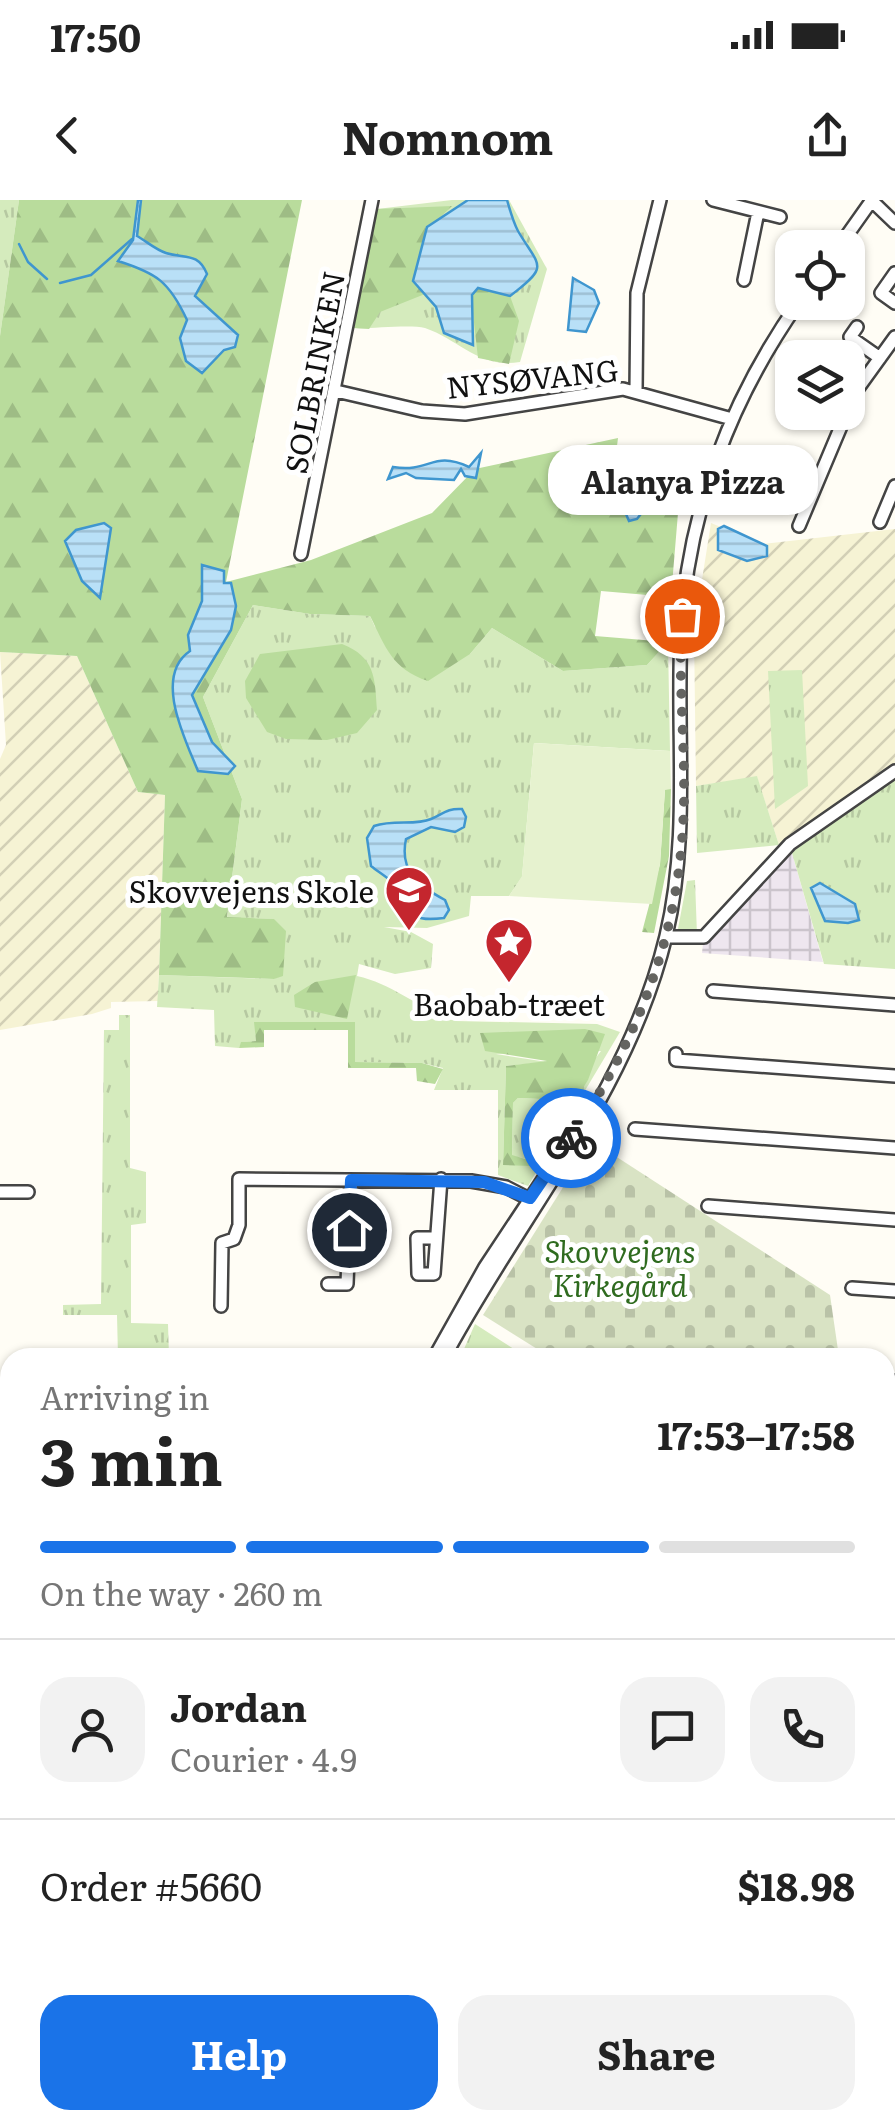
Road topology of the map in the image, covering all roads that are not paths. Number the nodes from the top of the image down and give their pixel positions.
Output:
1 (372, 200) edge
2 (660, 200) edge
3 (714, 200) edge
4 (871, 200) edge
5 (758, 212) junction
6 (780, 217) dead end
7 (895, 224) edge
8 (850, 230) edge
9 (895, 273) edge
10 (744, 280) dead end
11 (895, 303) edge
12 (787, 320) edge
13 (857, 327) dead end
14 (895, 337) edge
15 (880, 358) junction
16 (865, 383) edge
17 (636, 391) junction
18 (336, 392) junction
19 (732, 419) junction
20 (839, 430) edge
21 (895, 486) edge
22 (880, 522) dead end
23 (799, 526) dead end
24 (301, 554) dead end
25 (895, 771) edge
26 (666, 937) junction
27 (713, 992) dead end
28 (895, 1005) edge
29 (676, 1054) dead end
30 (895, 1076) edge
31 (635, 1129) dead end
32 (895, 1148) edge
33 (351, 1180) junction
34 (440, 1180) junction
35 (0, 1192) edge
36 (28, 1192) dead end
37 (534, 1200) junction
38 (708, 1206) dead end
39 (895, 1220) edge
40 (434, 1238) dead end
41 (328, 1284) dead end
42 (852, 1288) dead end
43 (895, 1291) edge
44 (221, 1306) dead end
45 (440, 1348) edge
46 (450, 1348) edge

1 - 18 street, SOLBRINKEN
2 - 17 street
3 - 5 street
4 - 7 street
4 - 8 street
5 - 6 street
5 - 10 street
9 - 11 street
12 - 19 street
13 - 15 street
14 - 15 street
15 - 16 street
17 - 18 street, NYSØVANG
17 - 19 street, NYSØVANG
18 - 24 street, SOLBRINKEN
19 - 26 street
20 - 23 street
21 - 22 street
25 - 26 street
26 - 37 street
27 - 28 street
29 - 30 street
31 - 32 street
33 - 34 street
33 - 41 street
33 - 44 street
34 - 37 street
34 - 40 street
35 - 36 street
37 - 45 street
37 - 46 street
38 - 39 street
42 - 43 street

